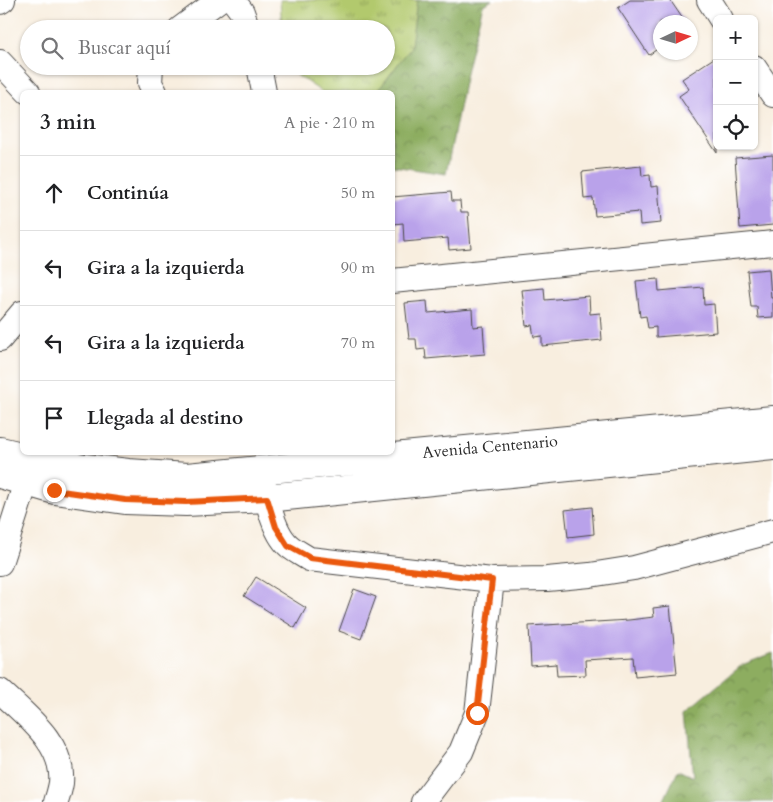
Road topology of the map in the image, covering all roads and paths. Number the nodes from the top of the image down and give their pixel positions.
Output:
1 (219, 0) edge
2 (233, 0) edge
3 (709, 0) edge
4 (718, 15) edge
5 (192, 20) edge
6 (245, 20) edge
7 (0, 62) edge
8 (758, 73) edge
9 (150, 75) edge
10 (261, 75) edge
11 (26, 90) edge
12 (154, 90) edge
13 (264, 90) edge
14 (773, 95) edge
15 (773, 243) edge
16 (395, 281) edge
17 (20, 315) edge
18 (0, 340) edge
19 (773, 420) edge
20 (773, 446) edge
21 (0, 450) edge
22 (261, 469) junction
23 (0, 474) edge
24 (26, 482) junction
25 (267, 498) junction
26 (773, 530) edge
27 (0, 563) edge
28 (492, 580) junction
29 (0, 691) edge
30 (56, 802) edge
31 (422, 802) edge

1 - 5 street
2 - 6 street
3 - 4 street
7 - 11 street
8 - 14 street
9 - 12 street
10 - 13 street
15 - 16 street
17 - 18 street
19 - 22 main road, Avenida Centenario
20 - 25 main road
21 - 22 main road, Avenida Centenario
22 - 25 street
23 - 24 main road
24 - 25 main road
24 - 27 street
25 - 28 street
26 - 28 street
28 - 31 street
29 - 30 street

